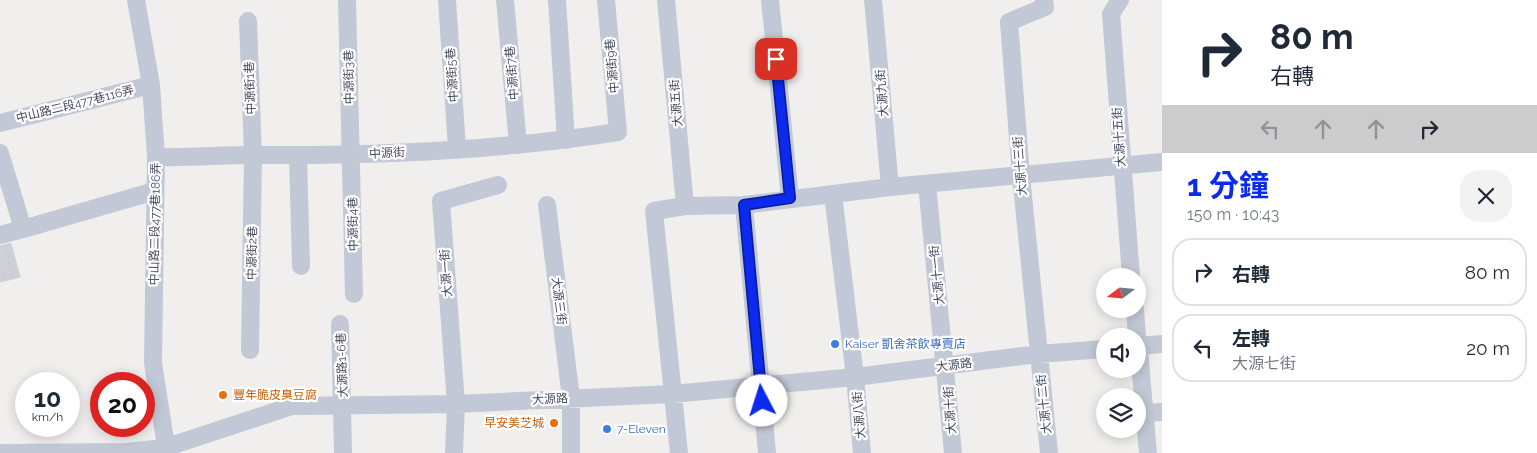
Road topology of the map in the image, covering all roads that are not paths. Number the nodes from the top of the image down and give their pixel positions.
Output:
1 (136, 0) edge
2 (347, 0) edge
3 (446, 0) edge
4 (505, 0) edge
5 (557, 0) edge
6 (606, 0) edge
7 (666, 0) edge
8 (770, 0) edge
9 (874, 0) edge
10 (1044, 0) edge
11 (1120, 0) edge
12 (248, 21) dead end
13 (151, 85) junction
14 (0, 123) edge
15 (618, 132) joint
16 (566, 140) junction
17 (518, 145) junction
18 (457, 149) junction
19 (0, 153) edge
20 (351, 154) junction
21 (253, 155) junction
22 (298, 156) junction
23 (156, 157) junction
24 (1162, 162) edge
25 (1121, 166) junction
26 (1021, 176) junction
27 (928, 184) junction
28 (498, 185) dead end
29 (890, 187) junction
30 (155, 191) junction
31 (833, 194) junction
32 (790, 198) junction
33 (547, 204) dead end
34 (744, 205) junction
35 (685, 206) junction
36 (22, 229) junction
37 (0, 235) edge
38 (301, 266) dead end
39 (1131, 268) edge
40 (354, 294) dead end
41 (340, 324) dead end
42 (1162, 344) edge
43 (1146, 345) edge
44 (250, 350) dead end
45 (1096, 350) edge
46 (1038, 354) junction
47 (947, 366) junction
48 (855, 377) junction
49 (760, 384) junction
50 (672, 394) junction
51 (571, 398) junction
52 (456, 404) junction
53 (344, 405) junction
54 (1162, 412) edge
55 (1146, 413) edge
56 (1146, 433) edge
57 (166, 451) edge
58 (0, 453) edge
59 (343, 453) edge
60 (454, 453) edge
61 (571, 453) edge
62 (679, 453) edge
63 (766, 453) edge
64 (862, 453) edge
65 (953, 453) edge
66 (1049, 453) edge
67 (1148, 453) edge

1 - 13 street, 中山路二段477巷186弄
2 - 20 street, 中源街3巷
3 - 18 street, 中源街5巷
4 - 17 street, 中源街7巷
5 - 16 street
6 - 15 street, 中源街9巷
7 - 35 street, 大源五街
8 - 32 street
9 - 29 street, 大源九街
10 - 26 street, 大源十三街
11 - 25 street, 大源十五街
12 - 21 street, 中源街1巷
13 - 14 street, 中山路二段477巷116弄
13 - 23 street, 中山路二段477巷186弄
15 - 16 street, 中源街
16 - 17 street, 中源街
17 - 18 street, 中源街
18 - 20 street, 中源街
19 - 36 street
20 - 22 street, 中源街
20 - 40 street, 中源街4巷
21 - 22 street, 中源街
21 - 23 street, 中源街
21 - 44 street, 中源街2巷
22 - 38 street
23 - 30 street, 中山路二段477巷186弄
24 - 25 street
25 - 26 street
25 - 39 street, 大源十五街
26 - 27 street
26 - 46 street, 大源十三街
27 - 29 street
27 - 47 street, 大源十一街
28 - 52 street, 大源一街
29 - 31 street
30 - 36 street
30 - 57 street, 中山路二段477巷186弄
31 - 32 street
31 - 48 street
32 - 34 street
33 - 51 street, 大源三街
34 - 35 street
34 - 49 street
35 - 50 street
36 - 37 street
41 - 53 street, 大源路1-6巷
42 - 43 street
45 - 46 street, 大源路
46 - 47 street, 大源路
46 - 66 street, 大源十二街
47 - 48 street, 大源路
47 - 65 street, 大源十街
48 - 49 street, 大源路
48 - 64 street, 大源八街
49 - 50 street, 大源路
49 - 63 street
50 - 51 street, 大源路
50 - 62 street
51 - 52 street, 大源路
51 - 61 street, 大源三街
52 - 53 street, 大源路
52 - 60 street
53 - 57 street, 大源路
53 - 59 street, 大源路1-6巷
54 - 55 street
56 - 67 street
57 - 58 street, 大源路

